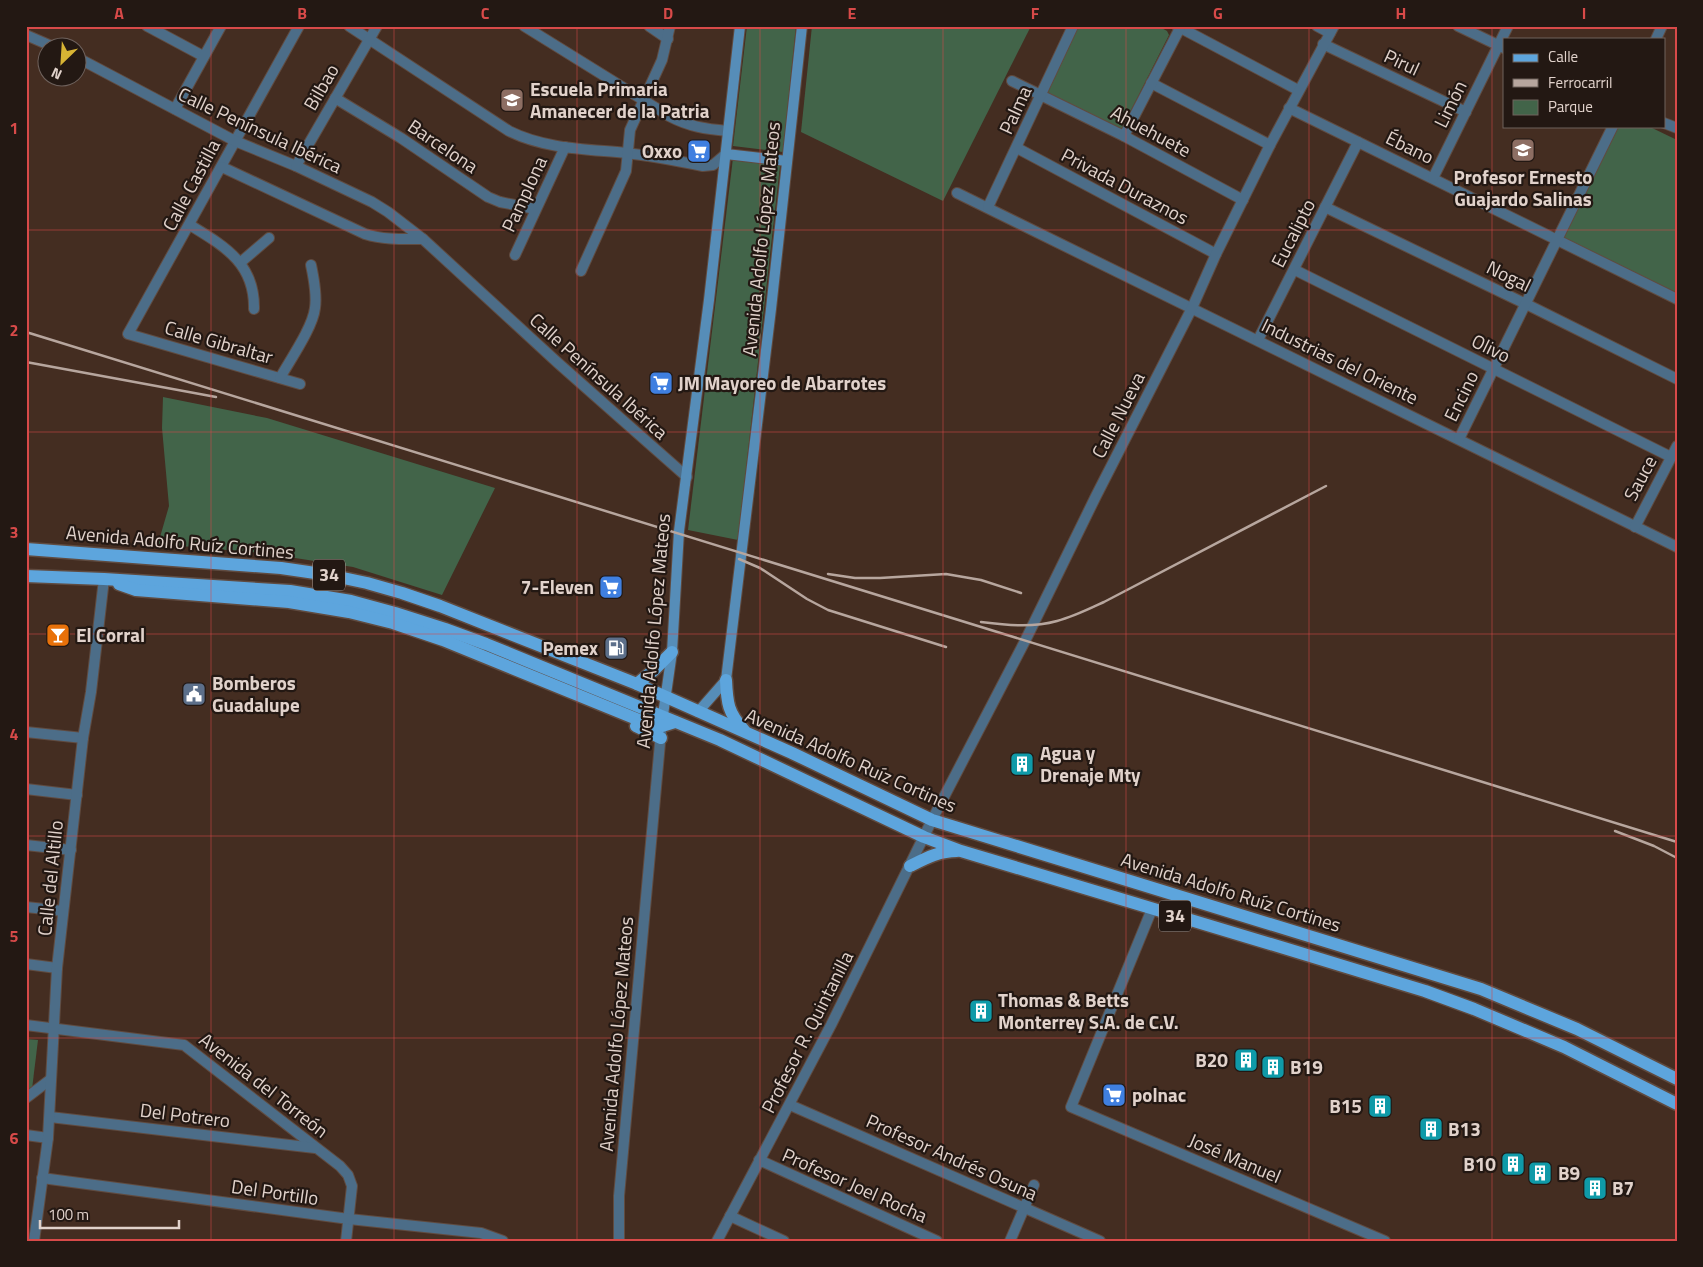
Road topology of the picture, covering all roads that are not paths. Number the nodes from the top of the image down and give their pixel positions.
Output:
1 (148, 26) edge
2 (221, 26) edge
3 (299, 26) edge
4 (349, 26) edge
5 (377, 26) edge
6 (524, 26) edge
7 (649, 26) edge
8 (670, 26) edge
9 (740, 26) edge
10 (802, 26) edge
11 (1073, 26) edge
12 (1317, 26) edge
13 (1458, 26) edge
14 (1508, 26) edge
15 (1662, 26) edge
16 (1178, 27) edge
17 (1332, 30) edge
18 (26, 35) edge
19 (1504, 38) edge
20 (1656, 38) edge
21 (369, 39) junction
22 (668, 39) junction
23 (38, 40) edge
24 (1323, 44) junction
25 (1501, 46) edge
26 (204, 56) junction
27 (88, 63) edge
28 (1012, 81) dead end
29 (1151, 83) junction
30 (1298, 90) junction
31 (1041, 95) junction
32 (335, 98) junction
33 (644, 102) junction
34 (1289, 108) junction
35 (175, 109) junction
36 (1466, 112) junction
37 (1612, 128) edge
38 (728, 131) junction
39 (1124, 136) junction
40 (234, 141) junction
41 (1358, 142) junction
42 (1270, 145) junction
43 (564, 148) junction
44 (1017, 148) junction
45 (628, 153) junction
46 (726, 154) junction
47 (787, 161) junction
48 (296, 166) junction
49 (222, 167) junction
50 (1433, 178) junction
51 (957, 193) dead end
52 (1244, 200) junction
53 (988, 207) junction
54 (1325, 207) junction
55 (536, 209) junction
56 (190, 225) junction
57 (269, 238) dead end
58 (423, 239) junction
59 (1558, 239) junction
60 (1216, 254) junction
61 (515, 255) dead end
62 (241, 262) junction
63 (311, 265) dead end
64 (1295, 270) junction
65 (580, 271) dead end
66 (1677, 299) edge
67 (1526, 304) junction
68 (1192, 308) junction
69 (254, 309) dead end
70 (128, 334) joint
71 (1258, 340) junction
72 (1494, 369) junction
73 (280, 378) junction
74 (1677, 379) edge
75 (300, 384) dead end
76 (1459, 439) junction
77 (1677, 446) edge
78 (1671, 456) junction
79 (687, 477) junction
80 (1635, 526) junction
81 (1677, 547) edge
82 (26, 548) edge
83 (26, 576) edge
84 (107, 579) junction
85 (672, 652) junction
86 (726, 680) junction
87 (637, 684) junction
88 (664, 696) junction
89 (698, 712) junction
90 (676, 722) junction
91 (662, 727) junction
92 (26, 732) edge
93 (747, 734) junction
94 (83, 738) junction
95 (26, 789) edge
96 (77, 795) junction
97 (932, 820) junction
98 (924, 837) junction
99 (26, 845) edge
100 (71, 850) junction
101 (961, 851) junction
102 (910, 866) junction
103 (26, 907) edge
104 (1152, 909) junction
105 (63, 911) junction
106 (26, 964) edge
107 (57, 968) junction
108 (26, 1025) edge
109 (54, 1028) junction
110 (51, 1079) junction
111 (1677, 1079) edge
112 (26, 1098) edge
113 (1677, 1104) edge
114 (790, 1105) junction
115 (50, 1117) junction
116 (26, 1135) edge
117 (48, 1138) junction
118 (316, 1148) junction
119 (759, 1160) junction
120 (42, 1178) junction
121 (1034, 1185) dead end
122 (1024, 1208) junction
123 (730, 1216) junction
124 (349, 1219) junction
125 (1080, 1237) edge
126 (34, 1241) edge
127 (346, 1241) edge
128 (503, 1241) edge
129 (619, 1241) edge
130 (717, 1241) edge
131 (784, 1241) edge
132 (936, 1241) edge
133 (1010, 1241) edge
134 (1100, 1241) edge
135 (1385, 1241) edge

1 - 26 street
2 - 26 street
3 - 40 street, Calle Castilla
4 - 21 street
5 - 21 street, Bilbao
6 - 33 street
7 - 22 street
8 - 22 street
9 - 38 main road, Avenida Adolfo López Mateos
10 - 47 main road, Avenida Adolfo López Mateos
11 - 31 street, Palma
12 - 17 street
13 - 25 street
14 - 19 street, Limón
15 - 20 street
16 - 29 street
16 - 30 street
17 - 24 street, Calle Nueva
18 - 23 street
21 - 32 street, Bilbao
21 - 43 street
22 - 33 street
24 - 30 street, Calle Nueva
24 - 36 street, Pirul
25 - 36 street, Limón
26 - 35 street
27 - 35 street, Calle Península Ibérica
28 - 31 street, Ahuehuete
29 - 39 street
29 - 42 street
30 - 34 street, Calle Nueva
31 - 39 street, Ahuehuete
31 - 44 street, Palma
32 - 48 street, Bilbao
32 - 55 street, Barcelona
33 - 38 street
33 - 45 street
34 - 41 street, Ébano
34 - 42 street, Calle Nueva
35 - 40 street, Calle Península Ibérica
36 - 50 street, Limón
37 - 59 street, Encino
38 - 46 main road, Avenida Adolfo López Mateos
39 - 52 street, Ahuehuete
40 - 48 street, Calle Península Ibérica
40 - 49 street, Calle Castilla
41 - 50 street, Ébano
41 - 54 street, Eucalipto
42 - 52 street, Calle Nueva
43 - 45 street
43 - 55 street, Pamplona
44 - 53 street, Palma
44 - 60 street, Privada Duraznos
45 - 46 street
45 - 65 street
46 - 47 main road
46 - 79 main road, Avenida Adolfo López Mateos
47 - 86 main road, Avenida Adolfo López Mateos
48 - 58 street, Calle Península Ibérica
49 - 56 street, Calle Castilla
49 - 58 street
50 - 59 street, Ébano
51 - 53 street, Industrias del Oriente
52 - 60 street, Calle Nueva
53 - 68 street, Industrias del Oriente
54 - 64 street, Eucalipto
54 - 67 street, Nogal
55 - 61 street, Pamplona
56 - 62 street
56 - 70 street, Calle Castilla
57 - 62 street
58 - 79 street, Calle Península Ibérica
59 - 66 street, Ébano
59 - 67 street, Encino
60 - 68 street, Calle Nueva
62 - 69 street
63 - 73 street
64 - 71 street, Eucalipto
64 - 72 street, Olivo
67 - 72 street, Encino
67 - 74 street, Nogal
68 - 71 street, Industrias del Oriente
68 - 97 street, Calle Nueva
70 - 73 street, Calle Gibraltar
71 - 76 street, Industrias del Oriente
72 - 76 street, Encino
72 - 78 street, Olivo
73 - 75 street, Calle Gibraltar
76 - 80 street, Industrias del Oriente
77 - 78 street, Sauce
78 - 80 street, Sauce
79 - 85 main road, Avenida Adolfo López Mateos
80 - 81 street, Industrias del Oriente
82 - 87 main road, Avenida Adolfo Ruíz Cortines / 34
83 - 84 main road, Avenida Adolfo Ruíz Cortines / 34
84 - 91 main road, Avenida Adolfo Ruíz Cortines / 34
84 - 91 main road, Avenida Adolfo Ruíz Cortines / 34
84 - 94 street, Calle del Altillo
85 - 87 main road
85 - 88 main road, Avenida Adolfo López Mateos
86 - 89 main road
86 - 93 main road
87 - 88 main road, Avenida Adolfo Ruíz Cortines / 34
88 - 89 main road, Avenida Adolfo Ruíz Cortines / 34
88 - 91 main road, Avenida Adolfo López Mateos
89 - 90 main road
89 - 93 main road, Avenida Adolfo Ruíz Cortines / 34
90 - 91 main road, Avenida Adolfo Ruíz Cortines / 34
90 - 98 main road, Avenida Adolfo Ruíz Cortines / 34
91 - 129 street, Avenida Adolfo López Mateos
92 - 94 street
93 - 97 main road, Avenida Adolfo Ruíz Cortines / 34
94 - 96 street, Calle del Altillo
95 - 96 street
96 - 100 street, Calle del Altillo
97 - 98 street, Calle Nueva
97 - 111 main road, Avenida Adolfo Ruíz Cortines / 34
98 - 101 main road, Avenida Adolfo Ruíz Cortines / 34
98 - 102 street, Profesor R. Quintanilla
99 - 100 street
100 - 105 street, Calle del Altillo
101 - 102 main road
101 - 104 main road, Avenida Adolfo Ruíz Cortines / 34
102 - 114 street, Profesor R. Quintanilla
103 - 105 street
104 - 113 main road, Avenida Adolfo Ruíz Cortines / 34
104 - 135 street, José Manuel
105 - 107 street, Calle del Altillo
106 - 107 street
107 - 109 street, Calle del Altillo
108 - 109 street, Avenida del Torreón
109 - 110 street, Calle del Altillo
109 - 118 street, Avenida del Torreón
110 - 112 street
110 - 115 street, Calle del Altillo
114 - 119 street, Profesor R. Quintanilla
114 - 122 street, Profesor Andrés Osuna
115 - 117 street, Calle del Altillo
115 - 118 street, Del Potrero
116 - 117 street
117 - 120 street, Calle del Altillo
118 - 124 street, Avenida del Torreón
119 - 123 street, Profesor R. Quintanilla
119 - 132 street, Profesor Joel Rocha
120 - 124 street, Del Portillo
120 - 126 street, Calle del Altillo
121 - 122 street
122 - 125 street, Profesor Andrés Osuna
122 - 133 street
123 - 130 street, Profesor R. Quintanilla
123 - 131 street
124 - 127 street, Avenida del Torreón
124 - 128 street, Del Portillo
125 - 134 street, Profesor Andrés Osuna

